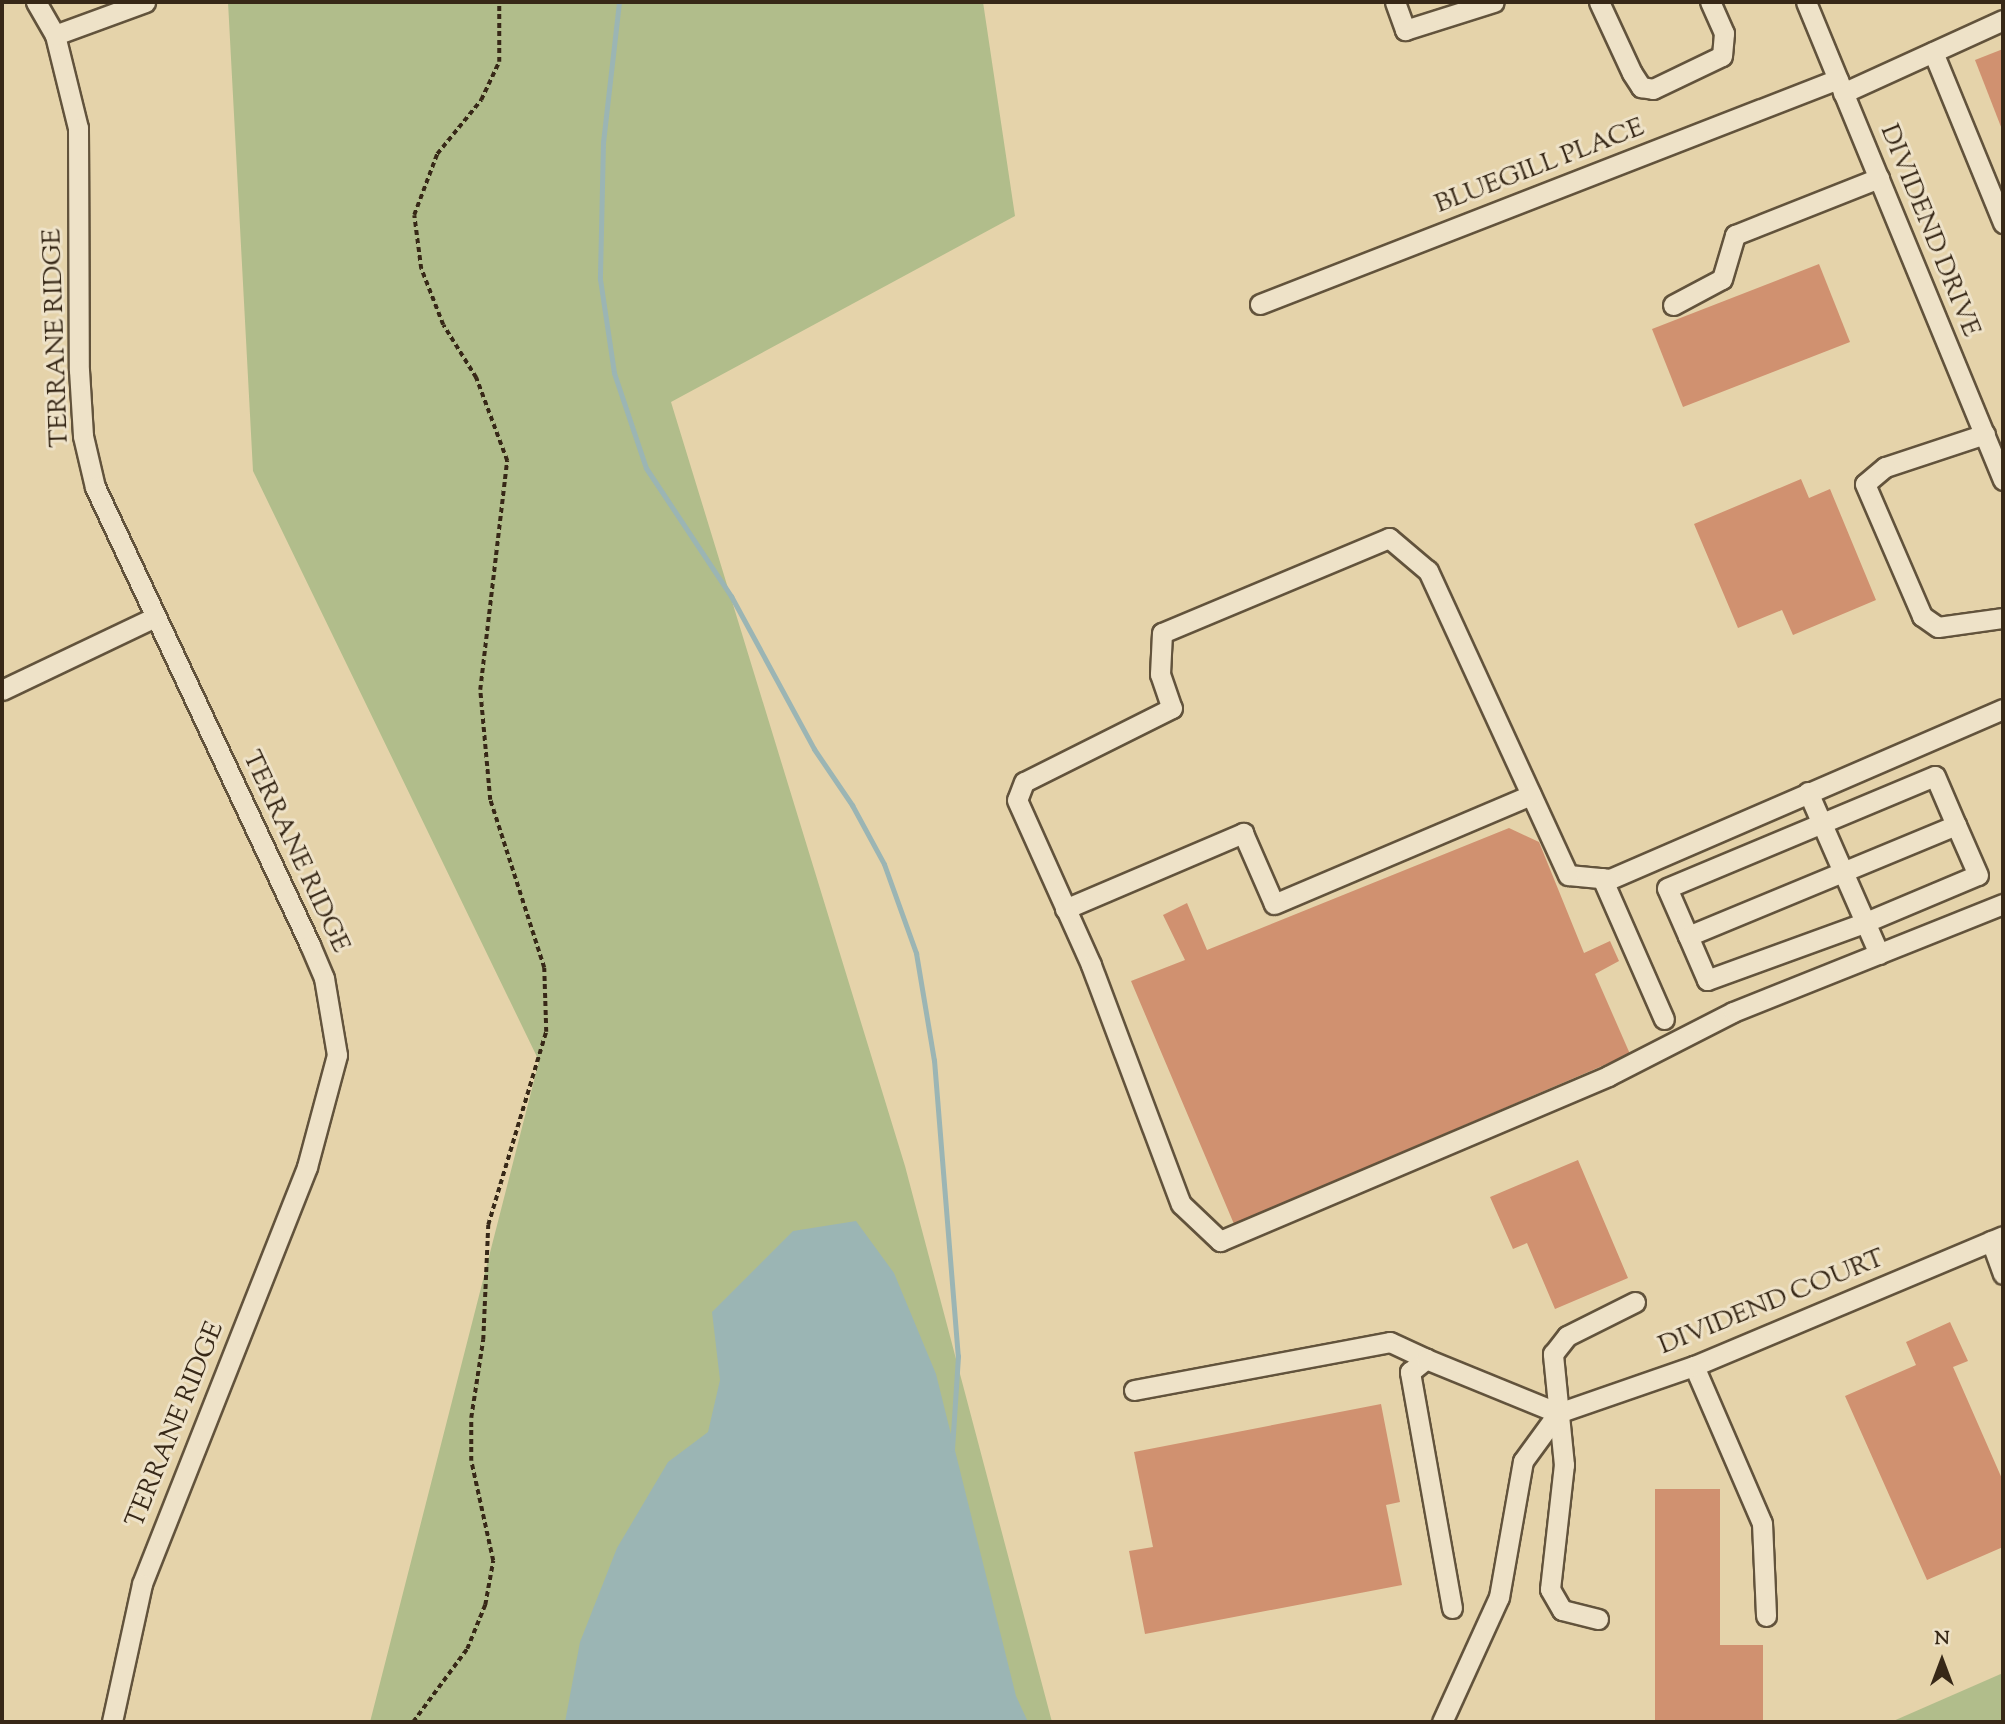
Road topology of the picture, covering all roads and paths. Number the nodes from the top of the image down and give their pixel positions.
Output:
1 (36, 2) edge
2 (145, 2) edge
3 (499, 2) edge
4 (1395, 2) edge
5 (1493, 2) edge
6 (1599, 2) edge
7 (1710, 2) edge
8 (1806, 2) edge
9 (2003, 20) edge
10 (55, 35) junction
11 (1933, 52) junction
12 (1841, 86) junction
13 (1879, 178) junction
14 (2003, 223) edge
15 (1261, 304) dead end
16 (1673, 305) dead end
17 (1985, 434) junction
18 (2003, 480) edge
19 (155, 617) junction
20 (2003, 618) edge
21 (2, 690) edge
22 (2003, 709) edge
23 (1808, 792) junction
24 (1531, 795) junction
25 (1822, 823) junction
26 (1956, 825) junction
27 (1844, 873) junction
28 (1602, 878) junction
29 (2003, 904) edge
30 (1065, 909) junction
31 (1866, 922) junction
32 (1688, 936) junction
33 (1879, 954) junction
34 (1664, 1019) dead end
35 (1997, 1238) edge
36 (2003, 1274) edge
37 (1634, 1302) dead end
38 (1426, 1359) junction
39 (1694, 1366) junction
40 (1135, 1390) dead end
41 (1558, 1413) junction
42 (1452, 1608) dead end
43 (1766, 1616) dead end
44 (1598, 1619) dead end
45 (112, 1722) edge
46 (412, 1722) edge
47 (1442, 1722) edge

1 - 10 street, TERRANE RIDGE
2 - 10 street
3 - 46 path
4 - 5 street
6 - 7 street
8 - 12 street, DIVIDEND DRIVE
9 - 11 street, BLUEGILL PLACE
10 - 19 street, TERRANE RIDGE
11 - 12 street, BLUEGILL PLACE
11 - 14 street
12 - 13 street, DIVIDEND DRIVE
12 - 15 street, BLUEGILL PLACE
13 - 16 street
13 - 17 street, DIVIDEND DRIVE
17 - 18 street, DIVIDEND DRIVE
17 - 20 street
19 - 21 street
19 - 45 street, TERRANE RIDGE
22 - 23 street
23 - 25 street
23 - 28 street
24 - 28 street
24 - 30 street
24 - 30 street
25 - 26 street
25 - 27 street
25 - 32 street
26 - 27 street
26 - 31 street
27 - 31 street
27 - 32 street
28 - 34 street
29 - 33 street
30 - 33 street
31 - 32 street
31 - 33 street
35 - 36 street
35 - 39 street, DIVIDEND COURT
37 - 41 street
38 - 40 street
38 - 41 street
38 - 42 street
39 - 41 street, DIVIDEND COURT
39 - 43 street
41 - 44 street
41 - 47 street

